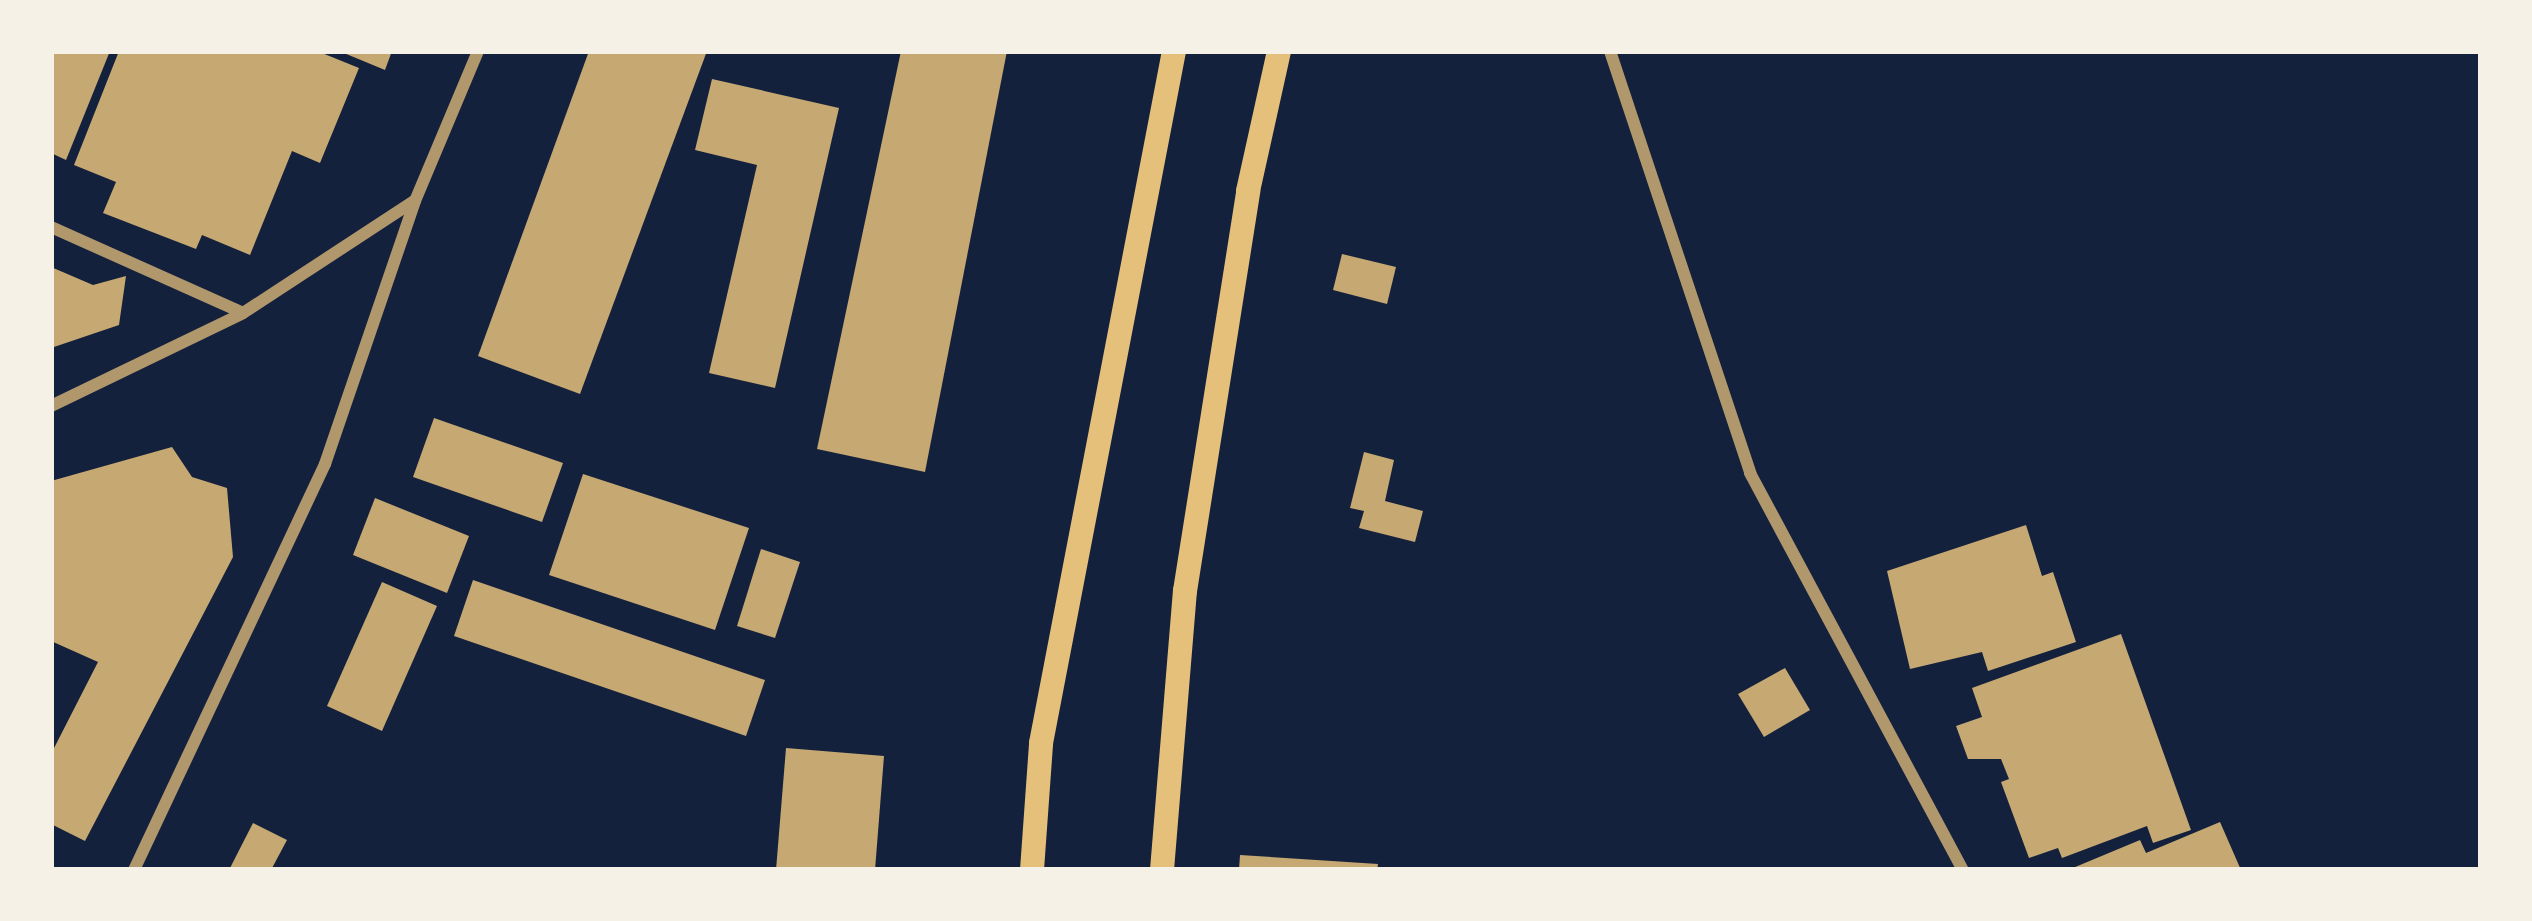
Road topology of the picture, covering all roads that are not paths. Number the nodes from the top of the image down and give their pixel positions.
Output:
1 (478, 51) edge
2 (1174, 51) edge
3 (1279, 51) edge
4 (1610, 51) edge
5 (415, 201) junction
6 (51, 227) edge
7 (243, 313) junction
8 (51, 406) edge
9 (134, 870) edge
10 (1032, 870) edge
11 (1162, 870) edge
12 (1964, 870) edge

1 - 5 street
2 - 10 main road
3 - 11 main road
4 - 12 street
5 - 7 street
5 - 9 street
6 - 7 street
7 - 8 street

